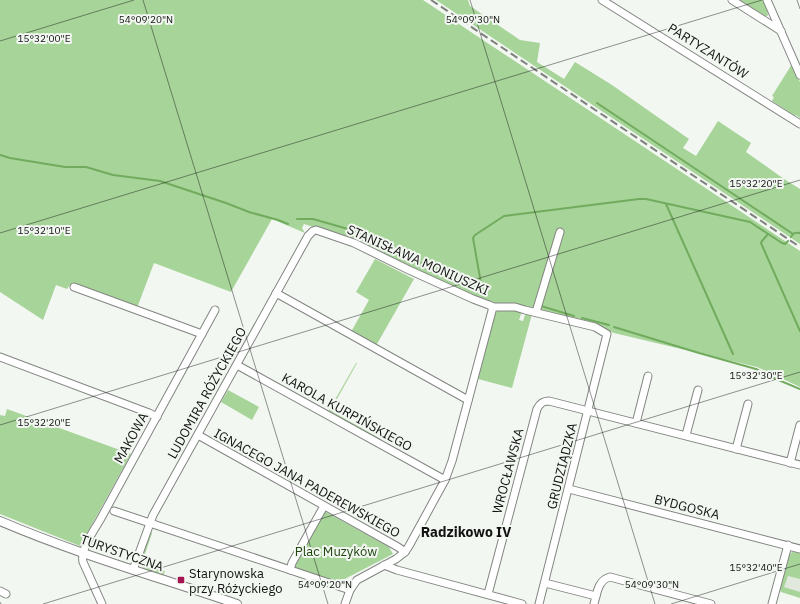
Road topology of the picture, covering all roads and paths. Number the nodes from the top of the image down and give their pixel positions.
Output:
1 (602, 0) edge
2 (732, 0) edge
3 (767, 0) edge
4 (781, 31) junction
5 (800, 75) edge
6 (800, 124) edge
7 (311, 232) joint
8 (560, 232) dead end
9 (74, 287) dead end
10 (276, 293) junction
11 (493, 307) junction
12 (215, 310) dead end
13 (536, 312) junction
14 (202, 334) junction
15 (607, 334) joint
16 (0, 357) edge
17 (237, 365) junction
18 (648, 376) dead end
19 (698, 390) dead end
20 (468, 400) junction
21 (748, 404) dead end
22 (588, 411) junction
23 (157, 417) junction
24 (636, 423) junction
25 (800, 426) edge
26 (686, 435) junction
27 (198, 436) junction
28 (736, 449) junction
29 (790, 463) junction
30 (800, 465) edge
31 (445, 480) junction
32 (569, 489) junction
33 (324, 506) junction
34 (114, 511) dead end
35 (0, 521) edge
36 (150, 523) junction
37 (788, 546) junction
38 (800, 549) edge
39 (405, 552) junction
40 (83, 553) junction
41 (384, 565) junction
42 (133, 570) junction
43 (290, 570) junction
44 (545, 583) junction
45 (350, 590) junction
46 (488, 594) junction
47 (596, 596) junction
48 (102, 604) edge
49 (237, 604) edge
50 (345, 604) edge
51 (522, 604) edge
52 (539, 604) edge
53 (594, 604) edge
54 (711, 604) edge
55 (772, 604) edge

1 - 6 street, PARTYZANTÓW
2 - 4 street
3 - 4 street
4 - 5 street
7 - 10 street, LUDOMIRA RÓŻYCKIEGO
7 - 11 street, STANISŁAWA MONIUSZKI
8 - 13 street
9 - 14 street
10 - 17 street, LUDOMIRA RÓŻYCKIEGO
10 - 20 street
11 - 13 street, STANISŁAWA MONIUSZKI
11 - 20 street
12 - 14 street, MAKOWA
13 - 15 street, STANISŁAWA MONIUSZKI
14 - 23 street, MAKOWA
15 - 22 street, GRUDZIĄDZKA
16 - 23 street
17 - 27 street, LUDOMIRA RÓŻYCKIEGO
17 - 31 street, KAROLA KURPIŃSKIEGO
18 - 24 street
19 - 26 street
20 - 31 street
21 - 28 street
22 - 24 street
22 - 32 street, GRUDZIĄDZKA
22 - 46 street, WROCŁAWSKA
23 - 40 street, MAKOWA
24 - 26 street
25 - 29 street
26 - 28 street
27 - 33 street, IGNACEGO JANA PADEREWSKIEGO
27 - 36 street, LUDOMIRA RÓŻYCKIEGO
28 - 29 street
29 - 30 street
31 - 39 street
32 - 37 street, BYDGOSKA
32 - 44 street, GRUDZIĄDZKA
33 - 39 street, IGNACEGO JANA PADEREWSKIEGO
33 - 43 street
34 - 36 street
35 - 40 street, TURYSTYCZNA
36 - 42 street, LUDOMIRA RÓŻYCKIEGO
36 - 43 street
37 - 38 street, BYDGOSKA
37 - 55 street
39 - 41 street
40 - 42 street, TURYSTYCZNA
40 - 48 street
41 - 45 street
41 - 46 street
42 - 49 street, TURYSTYCZNA
43 - 45 street
44 - 47 street
44 - 52 street, GRUDZIĄDZKA
45 - 50 street
46 - 51 street
47 - 53 street
47 - 54 street

